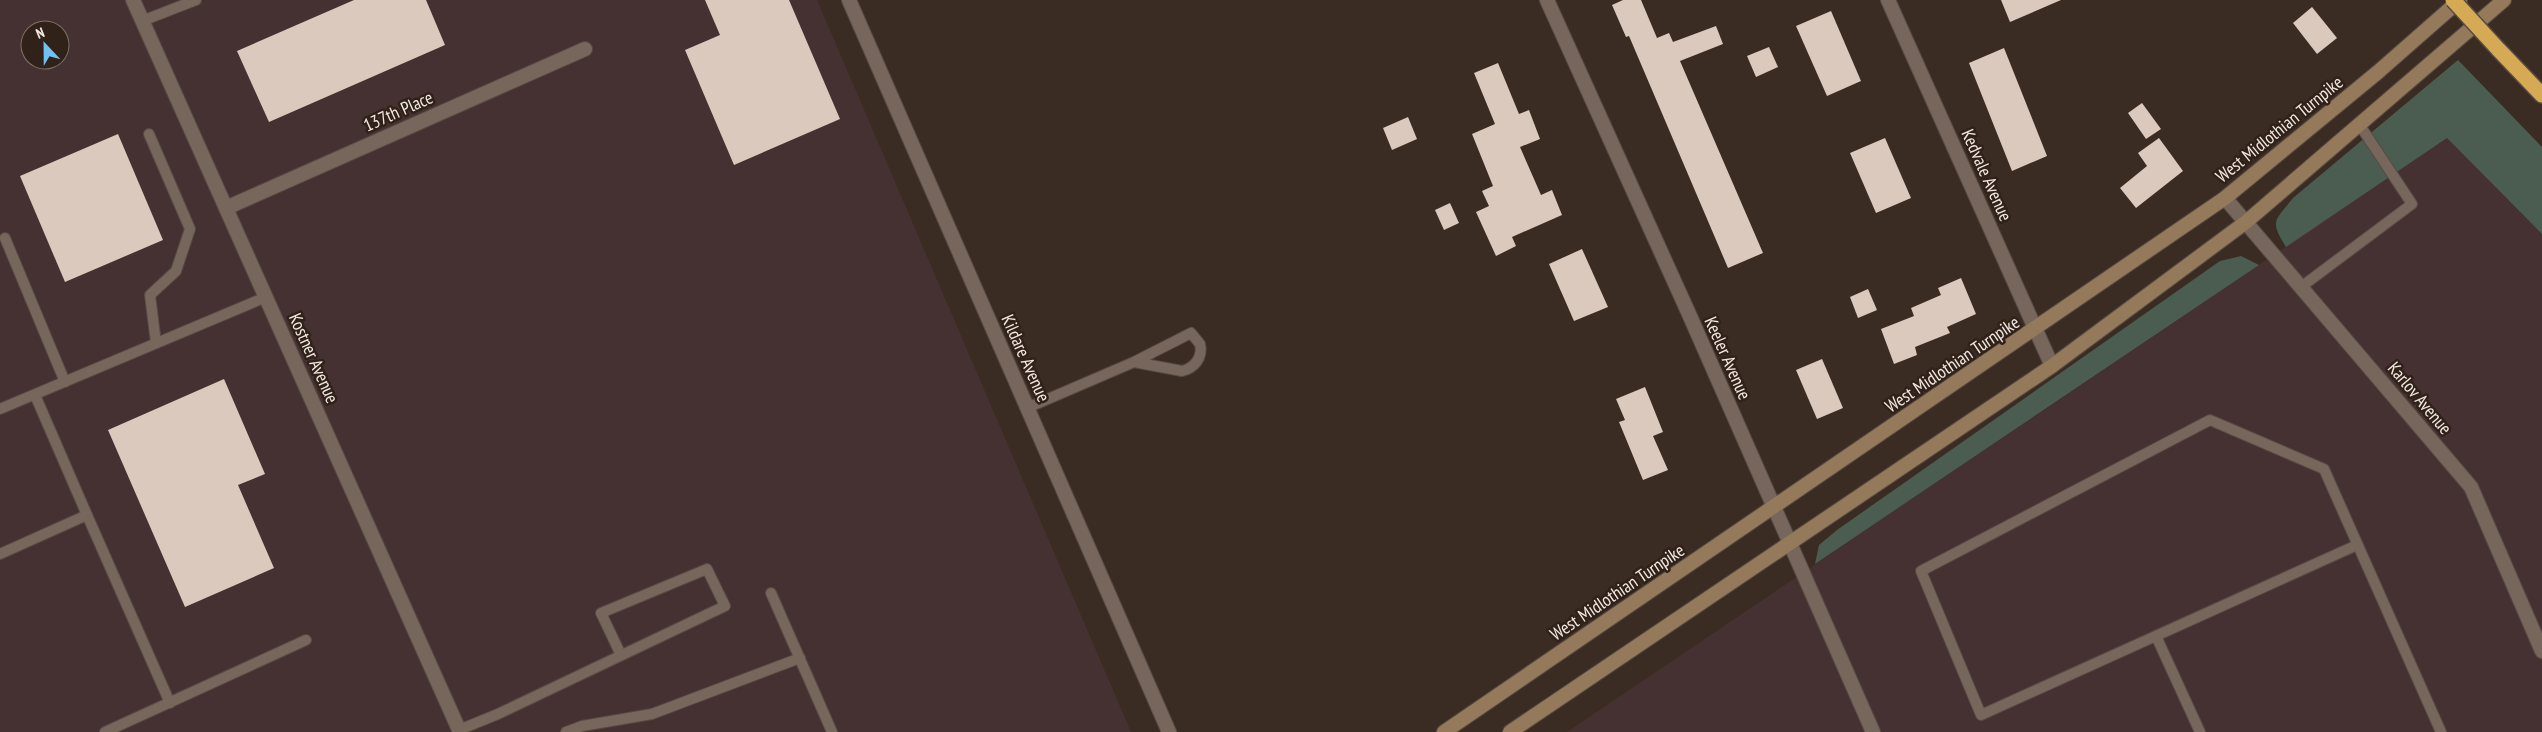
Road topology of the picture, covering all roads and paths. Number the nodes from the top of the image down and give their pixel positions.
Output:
1 (133, 0) edge
2 (196, 0) edge
3 (849, 0) edge
4 (1547, 0) edge
5 (1888, 0) edge
6 (2453, 0) edge
7 (2460, 0) edge
8 (2504, 0) edge
9 (142, 20) junction
10 (585, 49) dead end
11 (2542, 94) edge
12 (2359, 124) junction
13 (150, 134) dead end
14 (2225, 198) junction
15 (226, 208) junction
16 (2246, 222) junction
17 (4, 238) dead end
18 (2301, 287) junction
19 (266, 297) junction
20 (2035, 330) junction
21 (156, 344) junction
22 (1134, 362) junction
23 (2052, 366) junction
24 (65, 382) junction
25 (35, 395) junction
26 (1027, 408) junction
27 (0, 409) edge
28 (1773, 508) junction
29 (87, 515) junction
30 (1789, 542) junction
31 (2357, 545) junction
32 (0, 554) edge
33 (771, 593) dead end
34 (2156, 636) junction
35 (306, 640) dead end
36 (2542, 651) edge
37 (621, 655) junction
38 (800, 658) junction
39 (170, 703) junction
40 (460, 731) edge
41 (105, 732) edge
42 (566, 732) edge
43 (832, 732) edge
44 (1169, 732) edge
45 (1444, 732) edge
46 (1510, 732) edge
47 (1872, 732) edge
48 (2200, 732) edge
49 (2441, 732) edge

1 - 9 street, Kostner Avenue
2 - 9 lane
3 - 26 street, Kildare Avenue
4 - 28 street, Keeler Avenue
5 - 20 street, Kedvale Avenue
6 - 11 highway, bridge
7 - 14 main road, West Midlothian Turnpike
8 - 12 main road
9 - 15 street, Kostner Avenue
10 - 15 street, 137th Place
12 - 16 main road
12 - 18 lane
13 - 21 lane
14 - 16 street, Karlov Avenue
14 - 20 main road, West Midlothian Turnpike
15 - 19 street, Kostner Avenue
16 - 18 street, Karlov Avenue
16 - 23 main road
17 - 24 lane
18 - 36 street, Karlov Avenue
19 - 21 lane
19 - 40 street, Kostner Avenue
20 - 23 street, Kedvale Avenue
20 - 28 main road, West Midlothian Turnpike
21 - 24 lane
22 - 22 lane
22 - 26 lane
23 - 30 main road
24 - 25 lane
25 - 27 lane
25 - 29 lane
26 - 44 street, Kildare Avenue
28 - 30 street, Keeler Avenue
28 - 45 main road, West Midlothian Turnpike
29 - 32 lane
29 - 39 lane
30 - 46 main road
30 - 47 street, Keeler Avenue
31 - 34 lane
31 - 34 lane
31 - 49 lane
33 - 38 lane
34 - 48 lane
35 - 39 lane
37 - 37 lane
37 - 40 lane
38 - 42 lane
38 - 43 lane
39 - 41 lane

